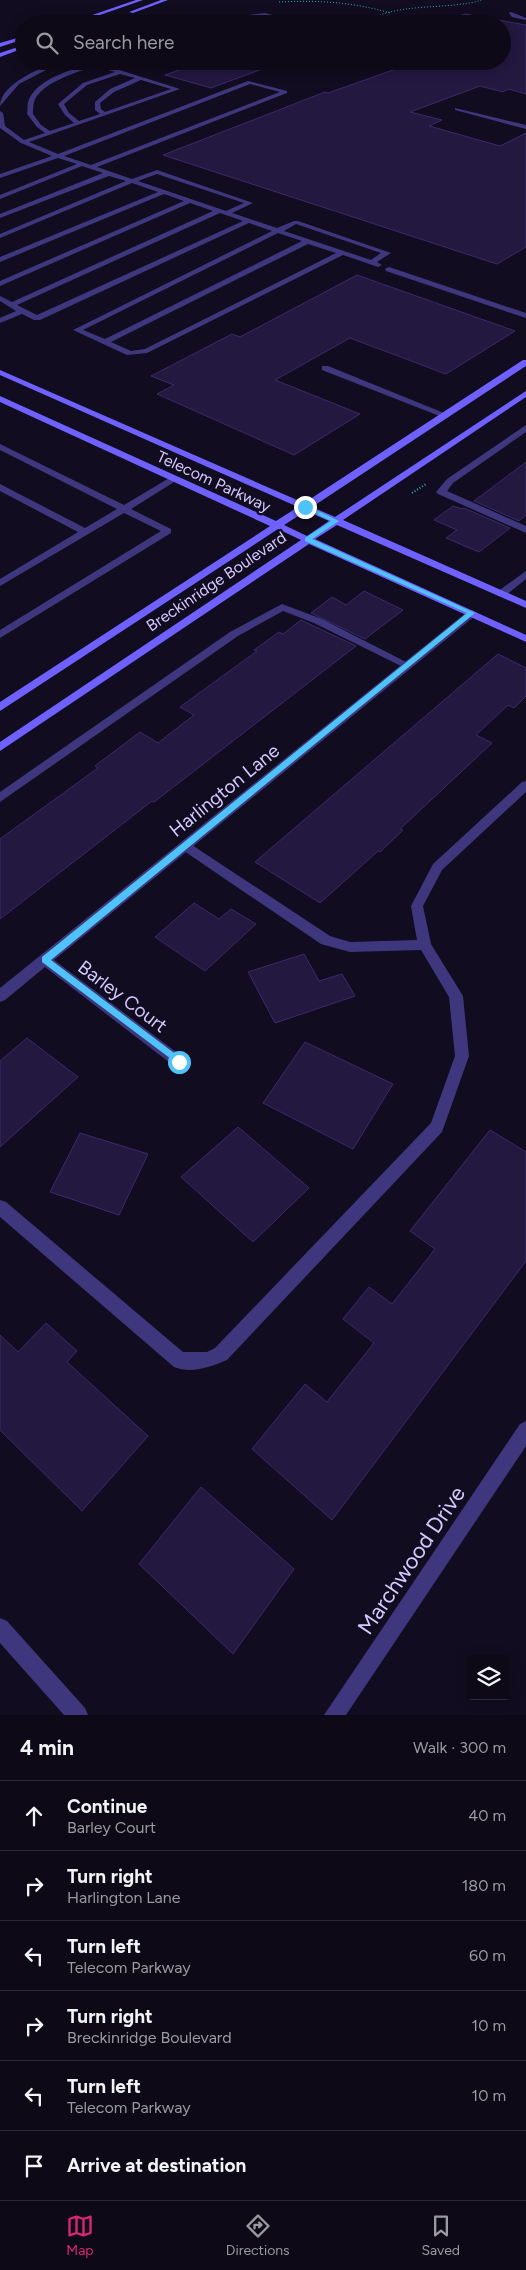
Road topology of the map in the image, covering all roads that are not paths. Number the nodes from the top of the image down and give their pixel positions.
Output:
1 (141, 0) edge
2 (166, 0) edge
3 (511, 13) dead end
4 (96, 15) edge
5 (124, 15) dead end
6 (526, 19) edge
7 (15, 40) edge
8 (0, 45) edge
9 (15, 49) edge
10 (0, 55) edge
11 (42, 70) edge
12 (78, 70) edge
13 (114, 70) edge
14 (120, 72) junction
15 (141, 78) junction
16 (161, 85) junction
17 (154, 87) dead end
18 (135, 96) dead end
19 (138, 103) junction
20 (0, 104) edge
21 (456, 109) dead end
22 (0, 113) edge
23 (104, 114) junction
24 (78, 123) junction
25 (526, 127) edge
26 (50, 133) junction
27 (23, 142) junction
28 (58, 156) junction
29 (83, 164) junction
30 (92, 167) junction
31 (110, 173) junction
32 (0, 176) edge
33 (132, 181) junction
34 (164, 192) junction
35 (0, 197) edge
36 (190, 201) junction
37 (219, 210) junction
38 (227, 213) junction
39 (0, 216) edge
40 (249, 221) junction
41 (277, 230) junction
42 (0, 236) edge
43 (308, 241) junction
44 (342, 253) junction
45 (0, 260) edge
46 (389, 269) dead end
47 (0, 284) edge
48 (0, 298) edge
49 (10, 304) junction
50 (22, 311) junction
51 (525, 314) edge
52 (0, 321) edge
53 (105, 342) junction
54 (526, 362) edge
55 (325, 368) dead end
56 (0, 372) edge
57 (526, 392) edge
58 (0, 398) edge
59 (445, 415) junction
60 (526, 428) edge
61 (0, 448) edge
62 (174, 479) junction
63 (0, 487) edge
64 (305, 507) junction
65 (122, 510) junction
66 (336, 521) junction
67 (276, 526) junction
68 (526, 530) edge
69 (85, 532) junction
70 (307, 540) junction
71 (526, 574) edge
72 (0, 583) edge
73 (501, 594) junction
74 (526, 605) edge
75 (472, 613) junction
76 (0, 634) edge
77 (526, 639) edge
78 (407, 665) junction
79 (0, 707) edge
80 (0, 747) edge
81 (526, 785) edge
82 (0, 798) edge
83 (184, 846) junction
84 (425, 945) junction
85 (45, 960) junction
86 (0, 996) edge
87 (179, 1062) dead end
88 (0, 1207) edge
89 (526, 1430) edge
90 (0, 1628) edge
91 (78, 1715) edge
92 (334, 1715) edge

1 - 4 street
2 - 5 street
3 - 6 street
7 - 8 street
9 - 10 street
11 - 20 street
12 - 26 street
13 - 14 street
14 - 15 street
14 - 24 street
15 - 16 street
15 - 23 street
16 - 17 street
16 - 19 street
18 - 19 street
19 - 23 street
21 - 25 street
22 - 27 street
23 - 24 street
24 - 26 street
26 - 27 street
27 - 28 street
28 - 29 street
28 - 30 street
28 - 32 street
29 - 30 street
29 - 35 street
30 - 31 street
31 - 33 street
31 - 39 street
33 - 34 street
33 - 38 street
33 - 42 street
34 - 36 street
34 - 45 street
36 - 37 street
36 - 47 street
37 - 38 street
37 - 49 street
38 - 40 street
40 - 41 street
40 - 50 street
41 - 43 street
41 - 44 street
41 - 53 street
43 - 44 street
43 - 53 street
44 - 53 street
46 - 51 street
48 - 49 street
49 - 50 street
50 - 52 street
54 - 59 street, Breckinridge Boulevard
55 - 59 street
56 - 64 street, Telecom Parkway
57 - 66 street, Breckinridge Boulevard
58 - 62 street, Telecom Parkway
59 - 64 street, Breckinridge Boulevard
60 - 68 street
61 - 65 street
62 - 65 street
62 - 67 street, Telecom Parkway
63 - 69 street
64 - 66 street, Telecom Parkway
64 - 67 street, Breckinridge Boulevard
65 - 69 street
65 - 76 street
66 - 70 street, Breckinridge Boulevard
66 - 73 street, Telecom Parkway
67 - 70 street, Telecom Parkway
67 - 79 street, Breckinridge Boulevard
69 - 72 street
70 - 75 street, Telecom Parkway
70 - 80 street, Breckinridge Boulevard
71 - 73 street
73 - 74 street, Telecom Parkway
75 - 77 street, Telecom Parkway
75 - 78 street, Harlington Lane
78 - 82 street
78 - 83 street, Harlington Lane
81 - 84 street
83 - 84 street
83 - 85 street, Harlington Lane
84 - 88 street
85 - 86 street, Harlington Lane
85 - 87 street, Barley Court
89 - 92 street, Marchwood Drive
90 - 91 street

